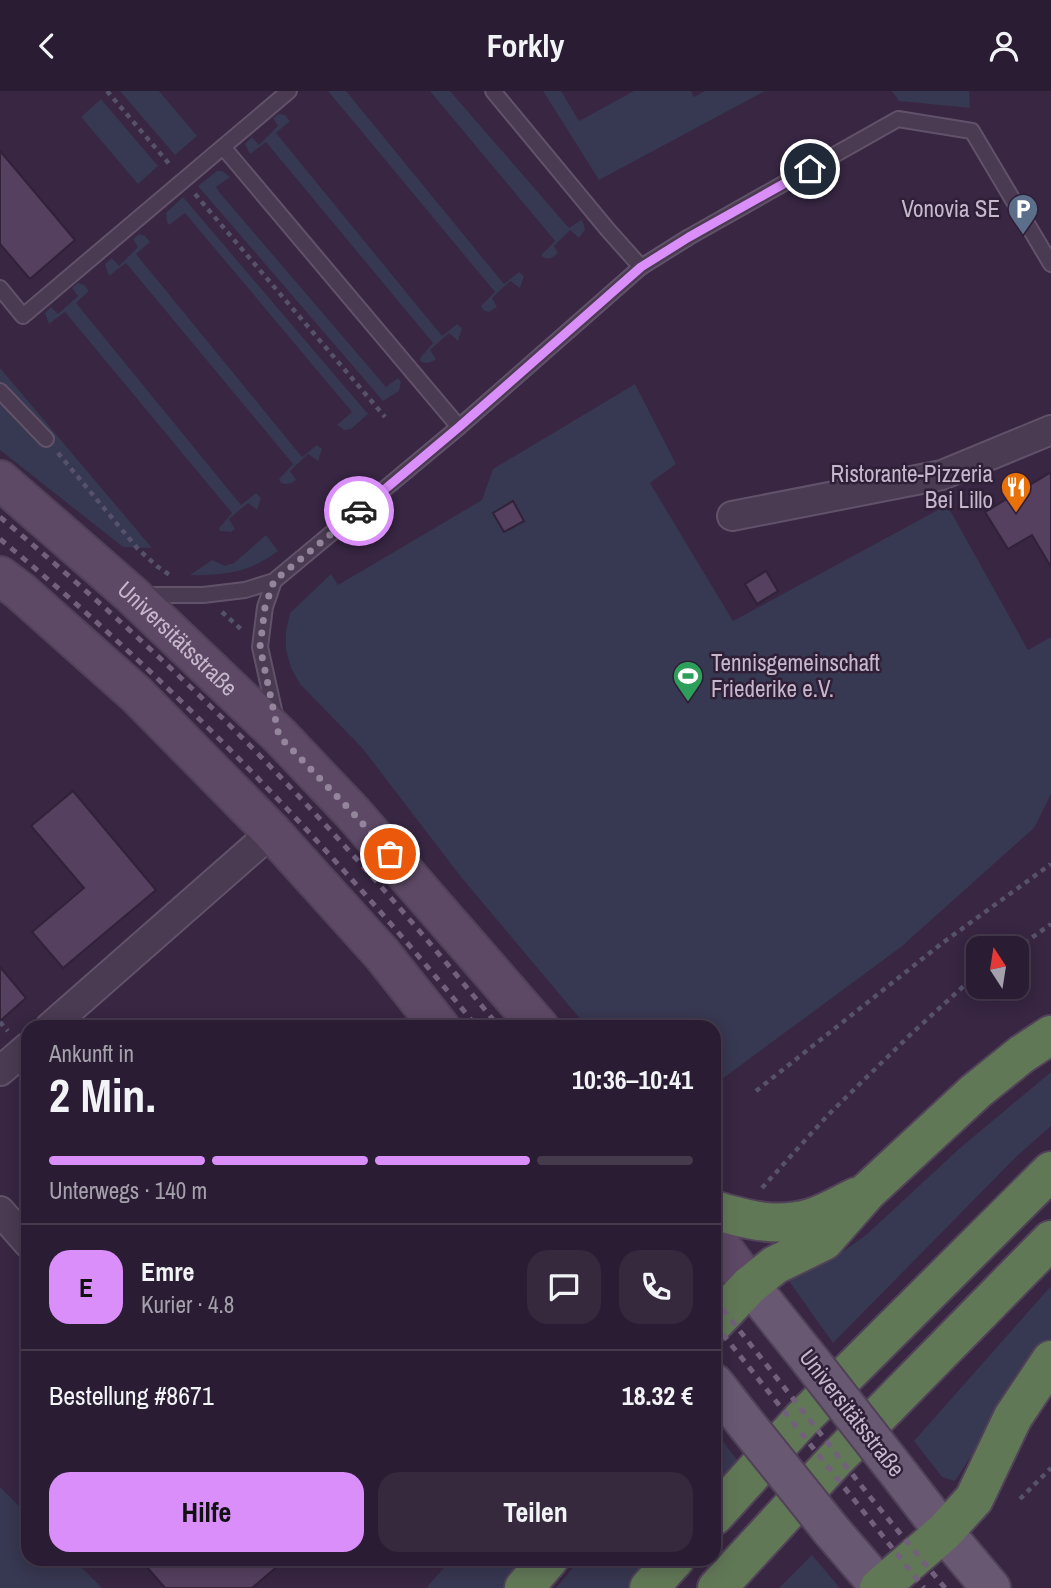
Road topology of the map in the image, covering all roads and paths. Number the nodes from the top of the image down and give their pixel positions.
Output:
1 (107, 91) edge
2 (289, 91) edge
3 (493, 91) edge
4 (223, 147) junction
5 (184, 180) junction
6 (1051, 264) edge
7 (641, 267) junction
8 (0, 288) edge
9 (0, 391) edge
10 (385, 417) dead end
11 (459, 427) junction
12 (1051, 430) edge
13 (46, 439) joint
14 (0, 480) edge
15 (732, 516) dead end
16 (138, 549) dead end
17 (0, 576) edge
18 (274, 581) junction
19 (203, 595) junction
20 (132, 596) junction
21 (260, 647) junction
22 (279, 736) junction
23 (272, 832) junction
24 (1051, 865) edge
25 (1051, 924) edge
26 (1029, 940) edge
27 (966, 984) edge
28 (59, 1020) edge
29 (434, 1020) edge
30 (534, 1020) edge
31 (1051, 1035) edge
32 (21, 1053) edge
33 (0, 1072) edge
34 (756, 1091) dead end
35 (1051, 1171) edge
36 (868, 1191) junction
37 (758, 1192) dead end
38 (0, 1211) edge
39 (721, 1212) edge
40 (21, 1235) edge
41 (1051, 1240) edge
42 (721, 1246) edge
43 (750, 1285) junction
44 (721, 1316) edge
45 (1051, 1360) edge
46 (721, 1392) edge
47 (1051, 1468) edge
48 (1020, 1499) dead end
49 (721, 1508) edge
50 (944, 1532) junction
51 (543, 1566) edge
52 (669, 1566) edge
53 (524, 1588) edge
54 (649, 1588) edge
55 (717, 1588) edge
56 (880, 1588) edge
57 (991, 1588) edge

1 - 5 path
2 - 4 lane
3 - 7 lane
4 - 5 lane
4 - 11 lane
5 - 8 lane
5 - 10 path
6 - 7 lane
7 - 11 lane
9 - 13 lane
11 - 18 lane
12 - 15 street
13 - 16 path
14 - 20 main road, Universitätsstraße
17 - 23 main road
18 - 19 lane
18 - 21 lane
19 - 20 lane
19 - 21 path
20 - 22 main road, Universitätsstraße
21 - 22 lane
22 - 30 main road, Universitätsstraße
23 - 28 street
23 - 29 main road
24 - 34 path
25 - 26 path
27 - 37 path
31 - 36 highway
32 - 33 street
35 - 49 highway
36 - 39 highway
36 - 43 highway
38 - 40 street
41 - 55 highway
42 - 43 main road, Universitätsstraße
43 - 44 highway
43 - 50 main road, Universitätsstraße, bridge
45 - 50 highway
46 - 56 main road, bridge
47 - 48 path
50 - 56 highway
50 - 57 main road, Universitätsstraße
51 - 53 highway
52 - 54 highway

